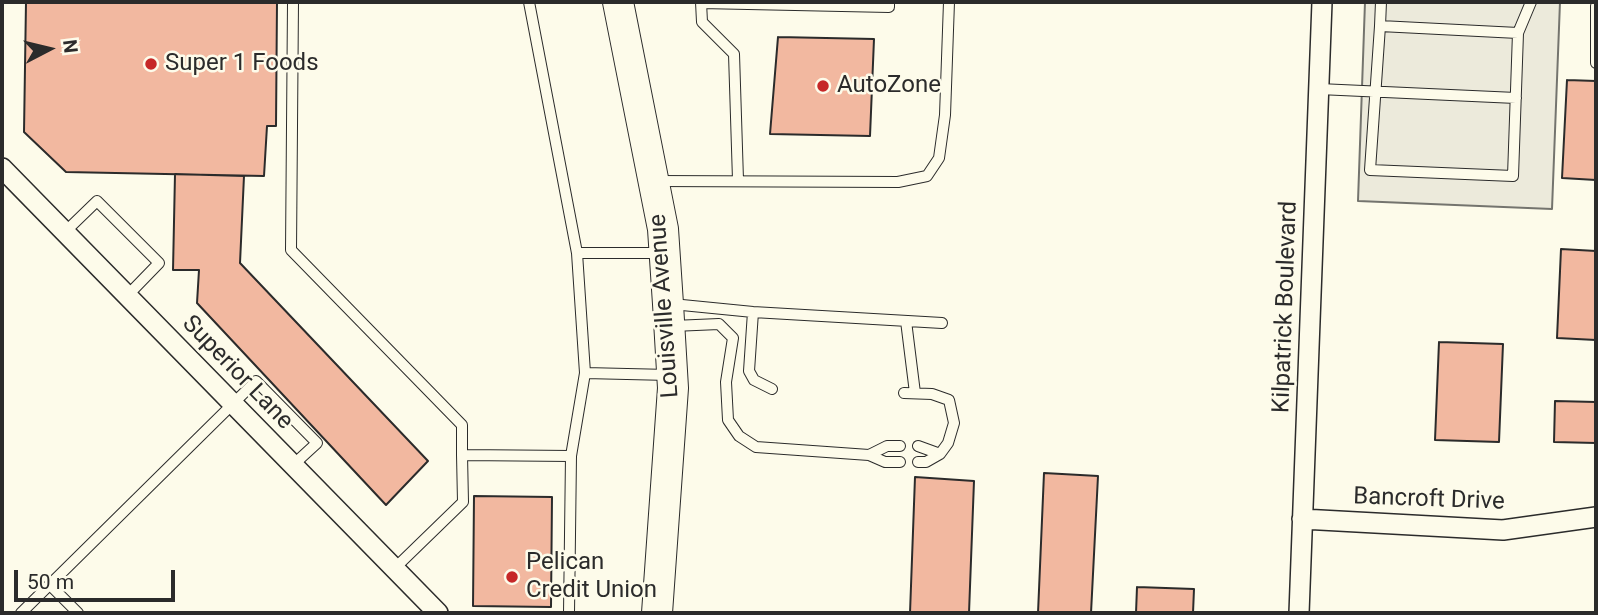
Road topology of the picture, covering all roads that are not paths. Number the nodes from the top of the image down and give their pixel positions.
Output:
1 (293, 2) edge
2 (529, 2) edge
3 (618, 2) edge
4 (701, 2) edge
5 (890, 2) edge
6 (949, 2) edge
7 (1322, 2) edge
8 (1381, 2) edge
9 (1531, 2) edge
10 (1596, 6) edge
11 (1380, 26) junction
12 (1518, 33) junction
13 (1596, 64) edge
14 (1319, 89) junction
15 (1376, 93) junction
16 (1516, 98) junction
17 (2, 167) edge
18 (738, 180) junction
19 (654, 181) junction
20 (65, 232) junction
21 (577, 253) junction
22 (664, 253) junction
23 (127, 296) junction
24 (753, 312) junction
25 (668, 315) junction
26 (906, 321) junction
27 (942, 323) dead end
28 (585, 373) junction
29 (672, 375) junction
30 (772, 389) dead end
31 (232, 403) junction
32 (900, 446) dead end
33 (918, 446) dead end
34 (940, 454) junction
35 (462, 455) junction
36 (869, 455) junction
37 (571, 456) junction
38 (900, 462) dead end
39 (918, 462) dead end
40 (293, 465) junction
41 (1596, 517) edge
42 (1302, 519) junction
43 (394, 569) junction
44 (50, 585) junction
45 (22, 613) edge
46 (78, 613) edge
47 (438, 613) edge
48 (569, 613) edge
49 (657, 613) edge
50 (1299, 613) edge

1 - 35 lane
2 - 21 lane
3 - 19 main road, Louisville Avenue
4 - 5 lane
4 - 18 lane
6 - 18 lane
7 - 14 street, Kilpatrick Boulevard
8 - 11 lane
9 - 12 lane
10 - 13 lane
11 - 12 lane
11 - 15 lane
12 - 16 lane
14 - 15 lane
14 - 42 street, Kilpatrick Boulevard
15 - 16 lane
15 - 16 lane
17 - 20 street, Superior Lane
18 - 19 lane
19 - 22 main road, Louisville Avenue
20 - 23 street, Superior Lane
20 - 23 lane
21 - 22 lane
21 - 28 lane
22 - 25 main road, Louisville Avenue
23 - 31 street, Superior Lane
24 - 25 lane
24 - 26 lane
24 - 30 lane
25 - 29 main road, Louisville Avenue
25 - 36 lane
26 - 27 lane
26 - 34 lane
28 - 29 lane
28 - 37 lane
29 - 49 main road, Louisville Avenue
31 - 40 street, Superior Lane
31 - 40 lane
31 - 44 lane
32 - 36 lane
33 - 34 lane
34 - 39 lane
35 - 37 lane
35 - 43 lane
36 - 38 lane
37 - 48 lane
40 - 43 street, Superior Lane
41 - 42 street, Bancroft Drive
42 - 50 street, Kilpatrick Boulevard
43 - 47 street, Superior Lane
44 - 45 lane
44 - 46 lane

